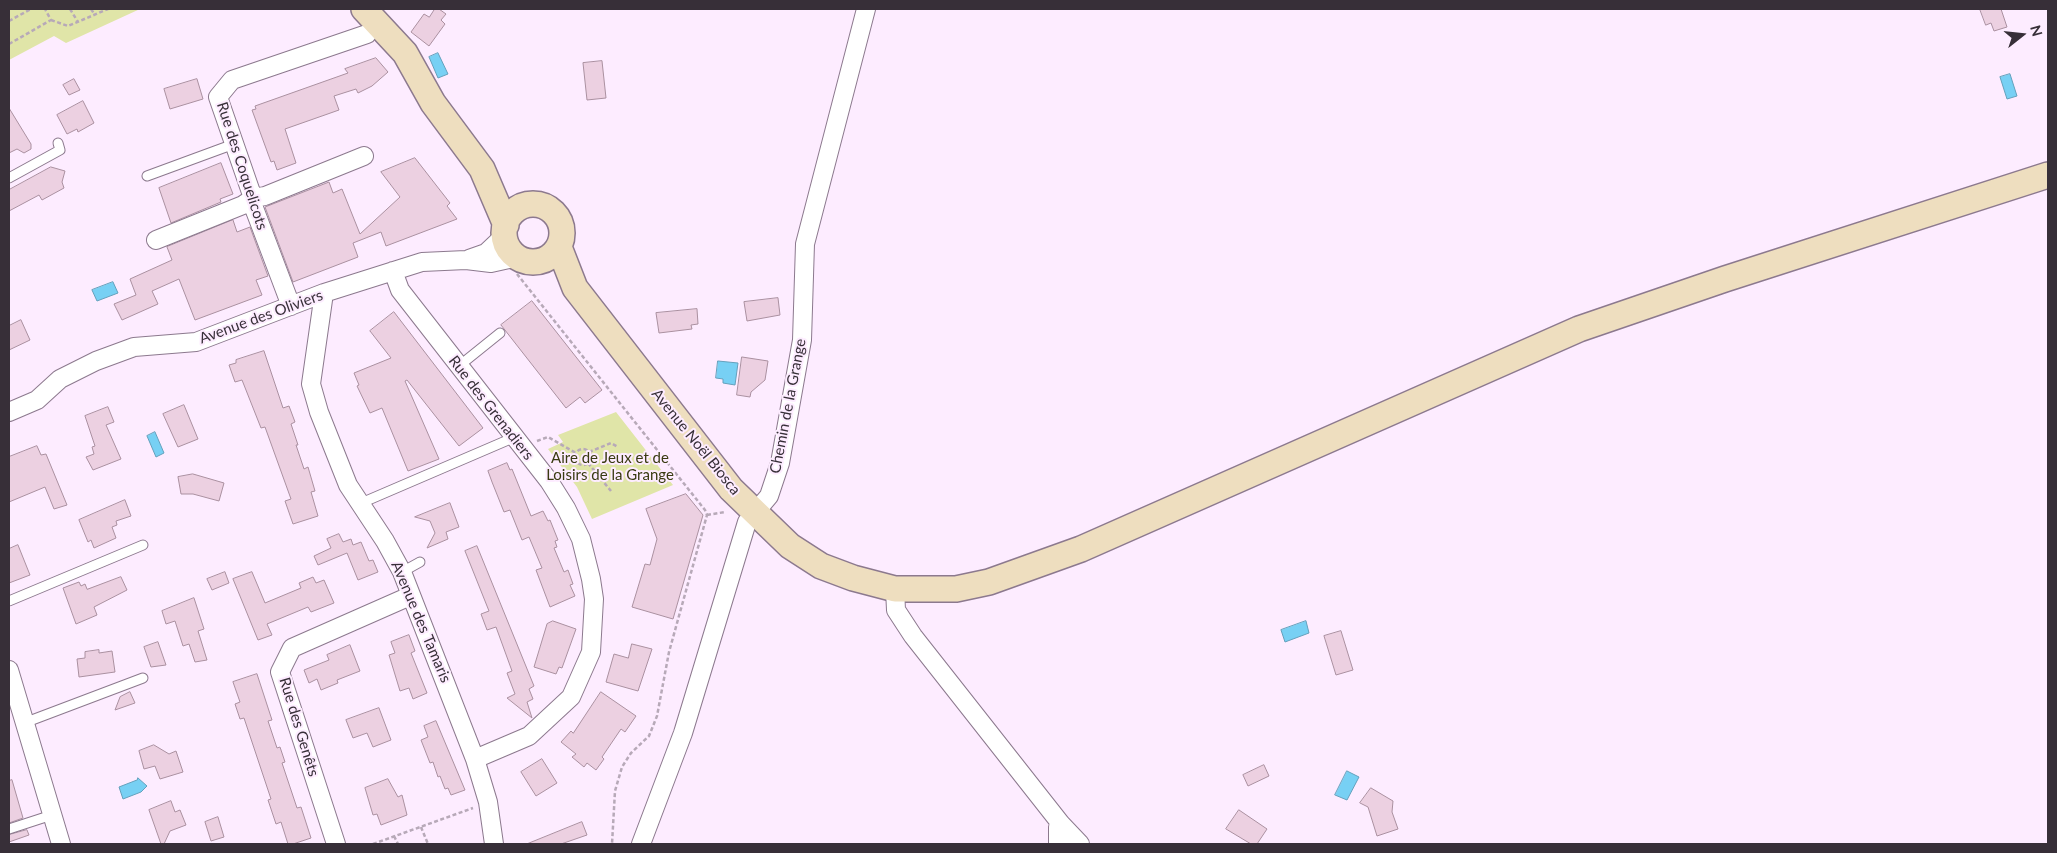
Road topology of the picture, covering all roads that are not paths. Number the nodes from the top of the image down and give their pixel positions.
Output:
1 (346, 9) edge
2 (364, 9) edge
3 (866, 9) edge
4 (367, 34) junction
5 (433, 102) junction
6 (58, 143) dead end
7 (234, 144) junction
8 (364, 156) dead end
9 (482, 169) junction
10 (2048, 175) edge
11 (147, 176) dead end
12 (9, 178) edge
13 (253, 198) junction
14 (526, 205) junction
15 (505, 230) junction
16 (156, 240) dead end
17 (559, 247) junction
18 (466, 260) junction
19 (526, 260) junction
20 (393, 271) junction
21 (574, 288) junction
22 (324, 293) junction
23 (291, 306) junction
24 (500, 333) dead end
25 (459, 366) junction
26 (9, 412) edge
27 (518, 442) junction
28 (360, 504) junction
29 (756, 512) junction
30 (143, 544) dead end
31 (420, 562) dead end
32 (402, 572) junction
33 (895, 589) junction
34 (410, 596) junction
35 (9, 601) edge
36 (9, 670) edge
37 (143, 678) dead end
38 (24, 723) junction
39 (475, 759) junction
40 (52, 815) junction
41 (1061, 824) junction
42 (9, 829) edge
43 (61, 844) edge
44 (336, 844) edge
45 (494, 844) edge
46 (640, 844) edge
47 (1058, 844) edge
48 (1080, 844) edge

1 - 4 main road
2 - 5 main road
3 - 29 street, Chemin de la Grange
4 - 5 main road
4 - 7 street, Rue des Coquelicots
5 - 9 main road
6 - 12 lane
7 - 11 lane
7 - 13 street, Rue des Coquelicots
8 - 13 street
9 - 14 main road
9 - 15 main road
10 - 33 main road, Avenue Noël Biosca
13 - 16 street
13 - 23 street, Rue des Coquelicots
14 - 15 main road
14 - 17 main road
15 - 18 street, Avenue des Oliviers
15 - 19 main road
17 - 19 main road
17 - 21 main road
18 - 19 street, Avenue des Oliviers
18 - 20 street, Avenue des Oliviers
19 - 21 main road
20 - 22 street, Avenue des Oliviers
20 - 25 street, Rue des Grenadiers
21 - 29 main road, Avenue Noël Biosca
22 - 23 street, Avenue des Oliviers
22 - 28 street, Avenue des Tamaris
23 - 26 street, Avenue des Oliviers
24 - 25 lane
25 - 27 street, Rue des Grenadiers
27 - 28 lane
27 - 39 street, Rue des Grenadiers
28 - 32 street, Avenue des Tamaris
29 - 33 main road, Avenue Noël Biosca
29 - 46 street, Chemin de la Grange
30 - 35 lane
31 - 32 lane
32 - 34 street, Avenue des Tamaris
33 - 41 street
34 - 39 street, Avenue des Tamaris
34 - 44 street, Rue des Genêts
36 - 38 street
37 - 38 lane
38 - 40 street
39 - 45 street, Avenue des Tamaris
40 - 42 lane
40 - 43 street
41 - 47 street
41 - 48 street

